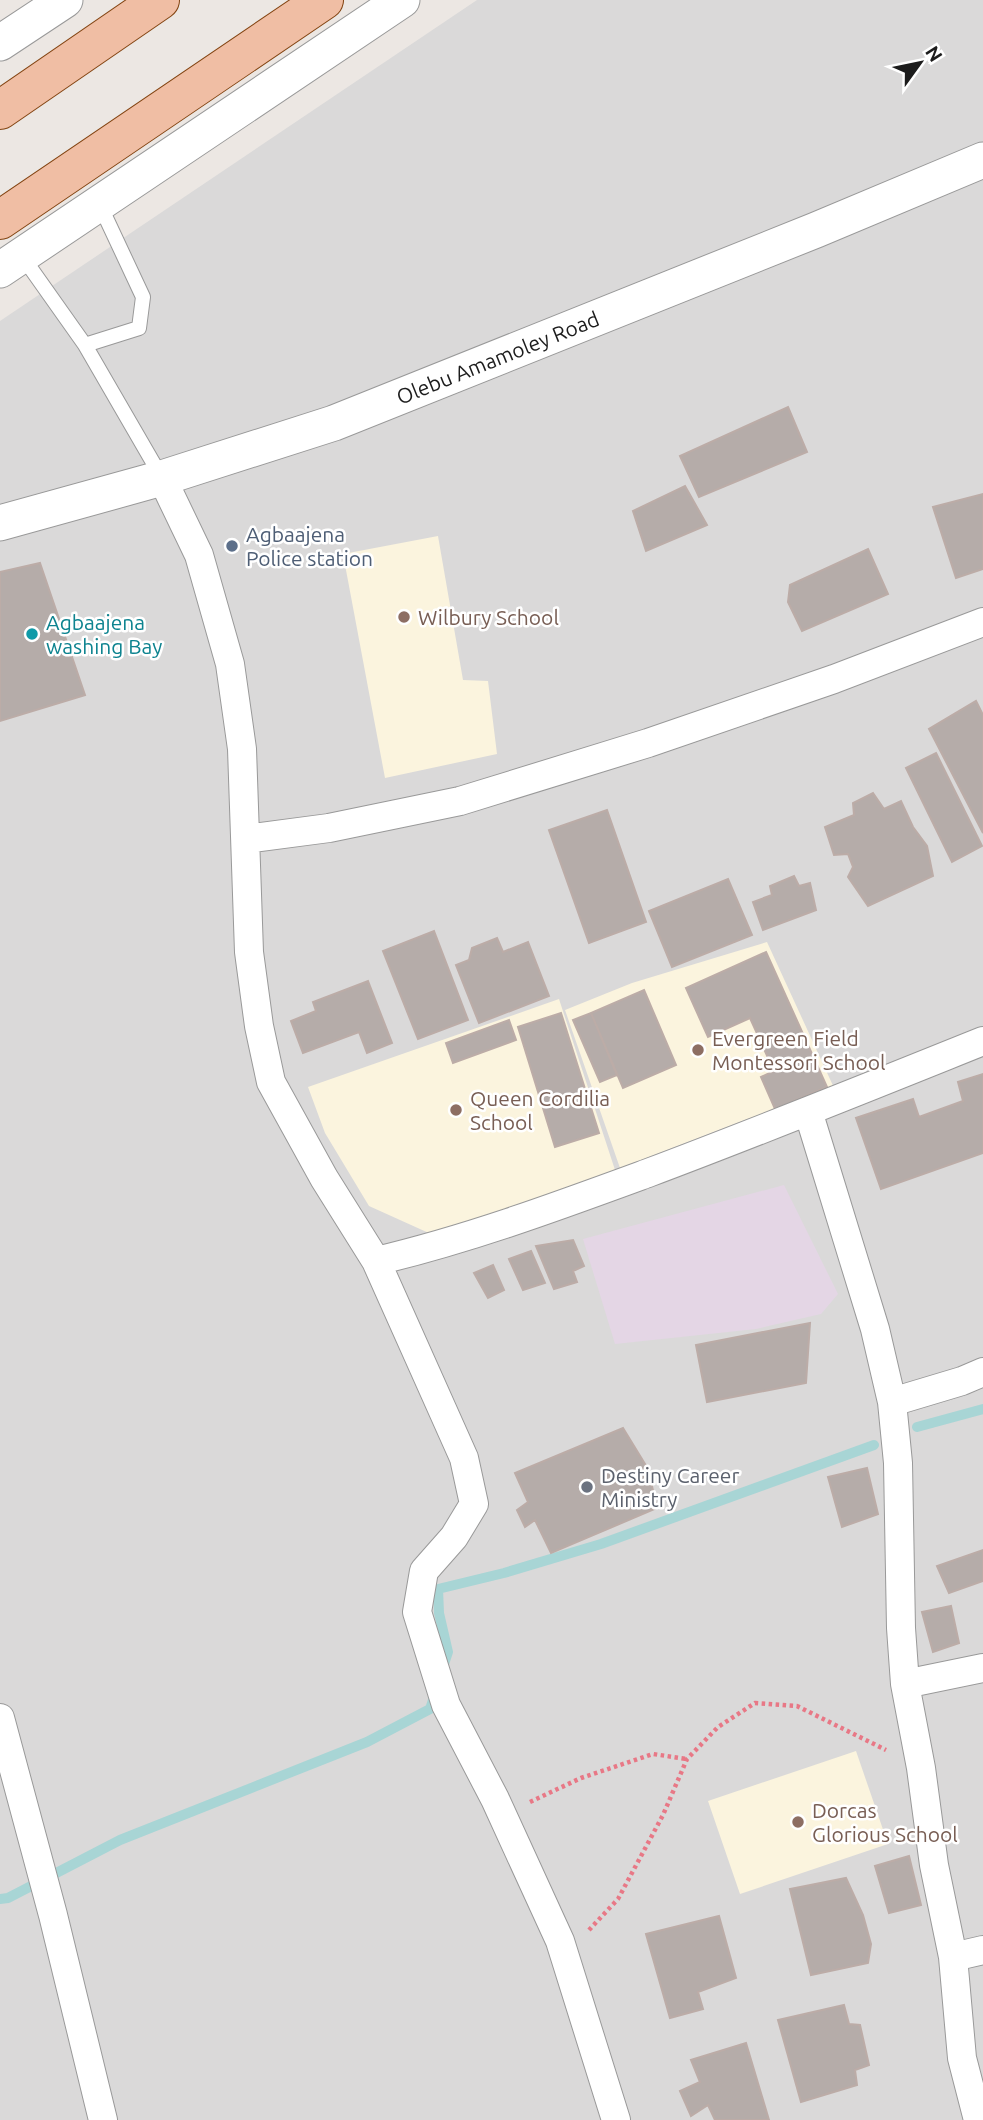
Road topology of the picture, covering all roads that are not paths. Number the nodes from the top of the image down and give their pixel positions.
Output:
1 (65, 0) edge
2 (160, 0) edge
3 (324, 0) edge
4 (402, 0) edge
5 (0, 43) edge
6 (0, 110) edge
7 (983, 160) edge
8 (99, 203) junction
9 (0, 220) edge
10 (11, 263) edge
11 (85, 345) junction
12 (162, 478) junction
13 (0, 523) edge
14 (983, 622) edge
15 (246, 839) junction
16 (983, 1041) edge
17 (808, 1111) junction
18 (376, 1261) junction
19 (983, 1372) edge
20 (892, 1402) junction
21 (983, 1668) edge
22 (905, 1684) junction
23 (0, 1718) edge
24 (983, 1950) edge
25 (953, 1957) junction
26 (103, 2120) edge
27 (616, 2120) edge
28 (978, 2120) edge

1 - 5 street
2 - 6 main road
3 - 9 main road
4 - 8 street
7 - 12 street, Olebu Amamoley Road
8 - 10 street
8 - 11 lane
10 - 11 lane
11 - 12 lane
12 - 13 street, Olebu Amamoley Road
12 - 15 street
14 - 15 street
15 - 18 street
16 - 17 street
17 - 18 street
17 - 20 street
18 - 27 street
19 - 20 street
20 - 22 street
21 - 22 street
22 - 25 street
23 - 26 street
24 - 25 street
25 - 28 street

